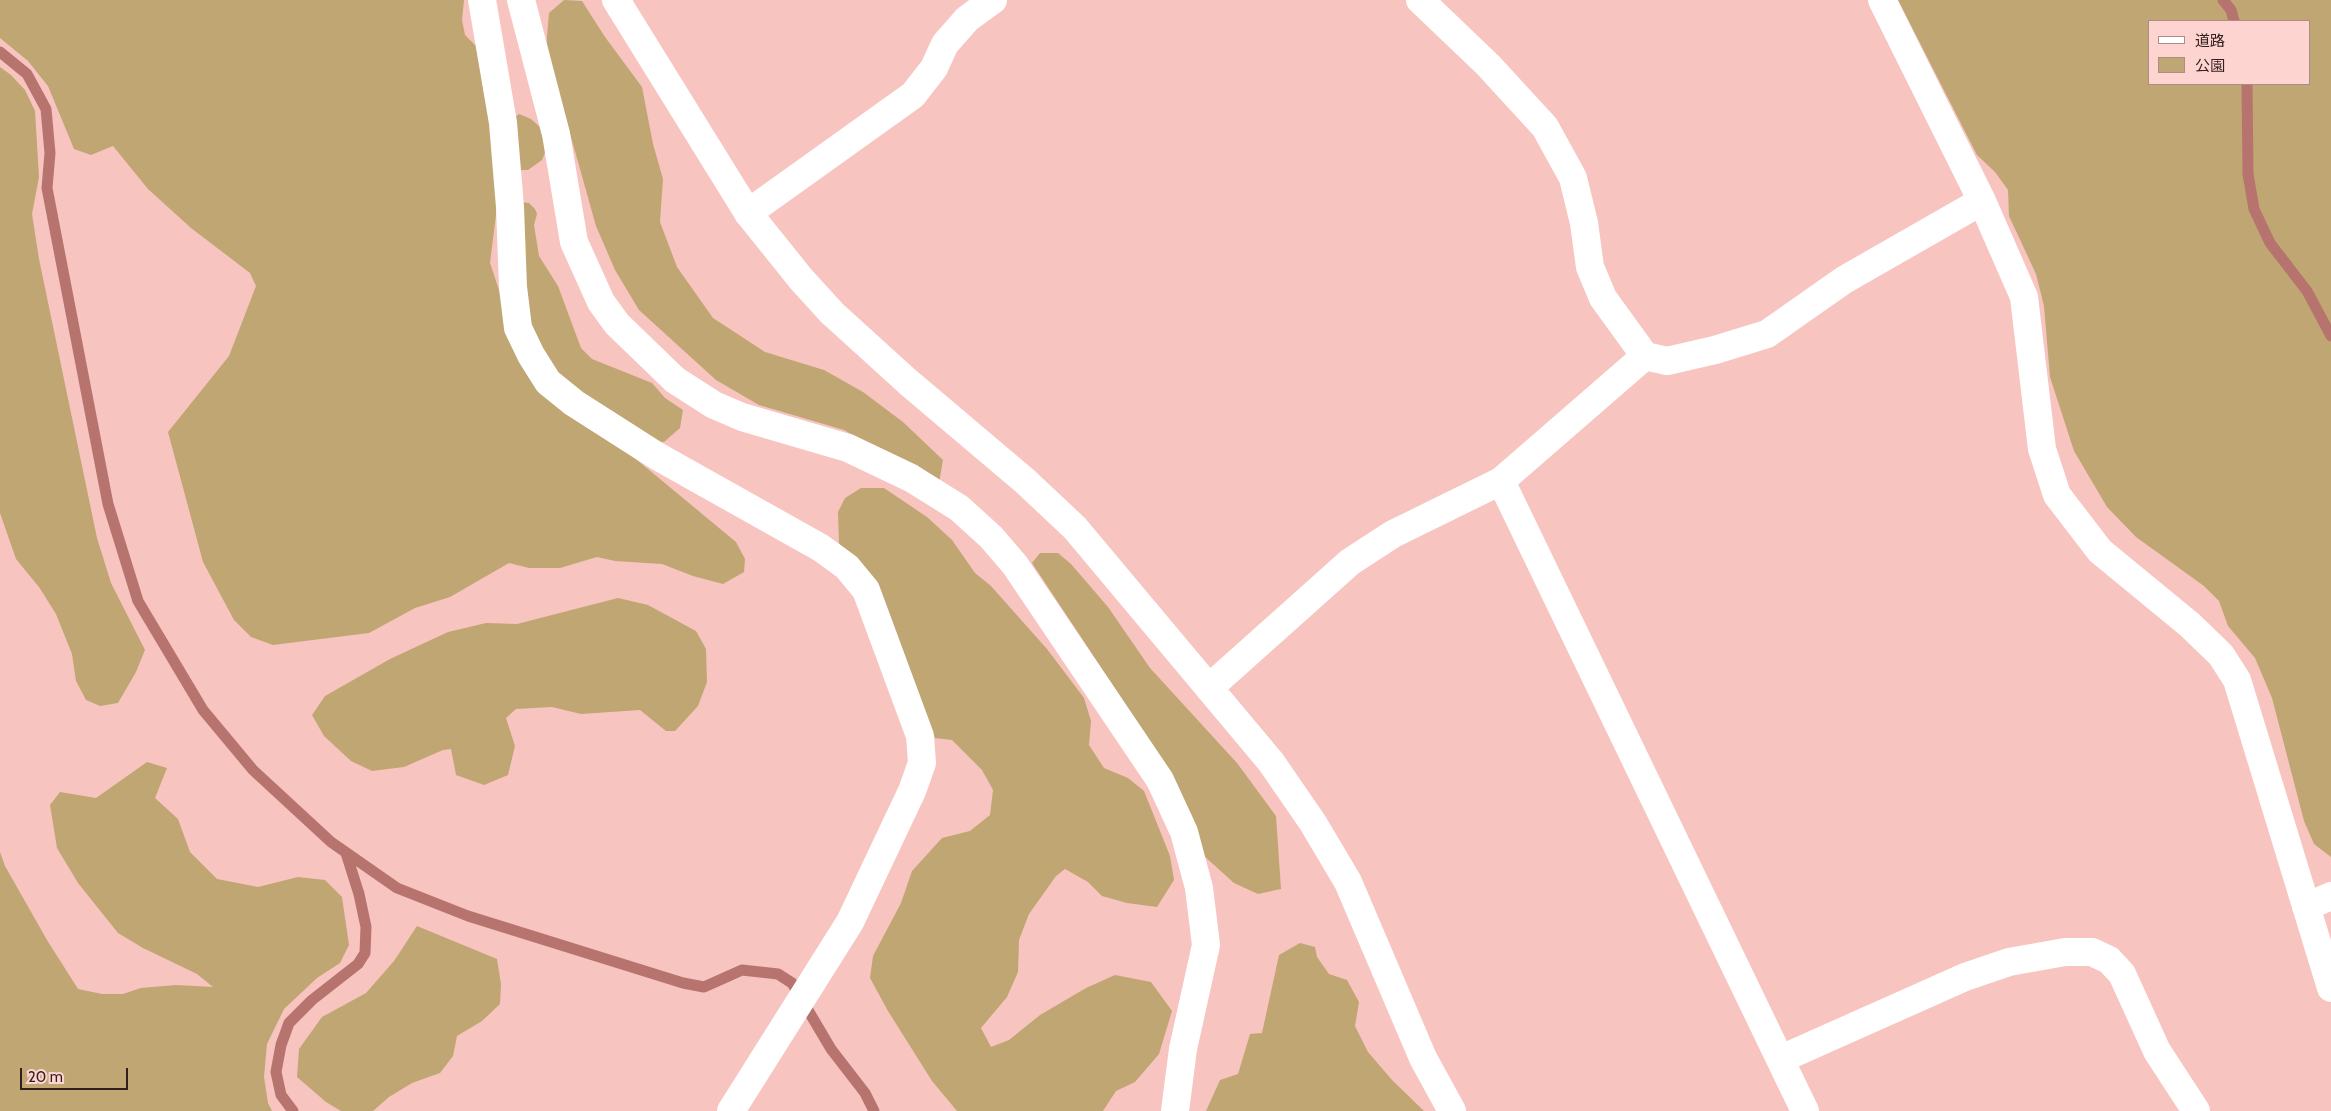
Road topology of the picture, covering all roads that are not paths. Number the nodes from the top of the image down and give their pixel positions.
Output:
1 (482, 0) edge
2 (521, 0) edge
3 (616, 0) edge
4 (993, 0) edge
5 (1420, 0) edge
6 (1882, 0) edge
7 (1982, 201) junction
8 (748, 213) junction
9 (1645, 356) junction
10 (1501, 481) junction
11 (1209, 688) junction
12 (2331, 896) edge
13 (2306, 907) junction
14 (2331, 988) edge
15 (1780, 1060) junction
16 (731, 1111) edge
17 (1175, 1111) edge
18 (1452, 1111) edge
19 (1805, 1111) edge
20 (2196, 1111) edge

1 - 16 street
2 - 17 street
3 - 8 street
4 - 8 street
5 - 9 street
6 - 7 street
7 - 9 street
7 - 13 street
8 - 11 street
9 - 10 street
10 - 11 street
10 - 15 street
11 - 18 street
12 - 13 street
13 - 14 street
15 - 19 street
15 - 20 street

